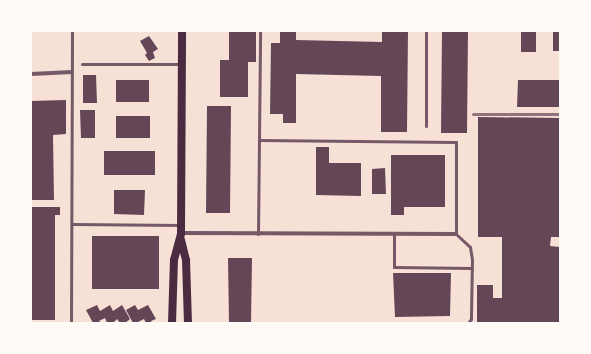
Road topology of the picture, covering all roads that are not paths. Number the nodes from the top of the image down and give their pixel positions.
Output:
1 (72, 31) edge
2 (182, 31) edge
3 (260, 31) edge
4 (426, 31) edge
5 (82, 64) dead end
6 (182, 64) junction
7 (72, 72) junction
8 (31, 74) edge
9 (426, 126) dead end
10 (259, 140) junction
11 (72, 224) junction
12 (181, 225) junction
13 (258, 234) junction
14 (394, 234) junction
15 (456, 234) junction
16 (181, 237) junction
17 (472, 268) junction
18 (71, 323) edge
19 (172, 323) edge
20 (188, 323) edge
21 (468, 323) edge

1 - 7 lane
2 - 6 main road
3 - 10 lane
4 - 9 lane
5 - 6 lane
6 - 12 main road
7 - 8 street
7 - 11 lane
10 - 13 lane
10 - 15 lane
11 - 12 lane
11 - 18 lane
12 - 16 main road
13 - 14 street
13 - 16 street
14 - 15 street
14 - 17 lane
15 - 17 lane
16 - 19 main road
16 - 20 main road
17 - 21 lane

